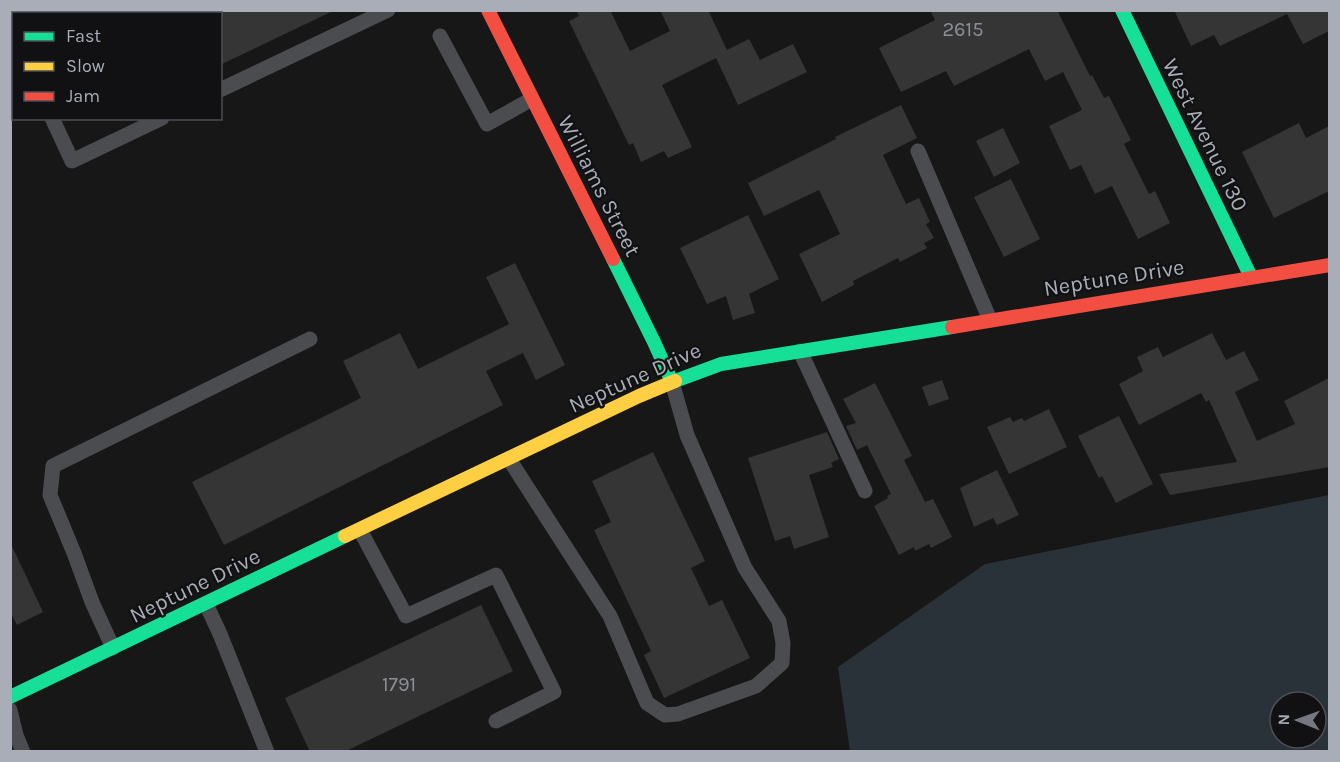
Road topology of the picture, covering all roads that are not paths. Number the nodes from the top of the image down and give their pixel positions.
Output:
1 (388, 10) edge
2 (488, 10) edge
3 (1122, 10) edge
4 (440, 36) dead end
5 (222, 89) edge
6 (532, 99) junction
7 (53, 120) edge
8 (158, 120) edge
9 (918, 151) dead end
10 (1329, 265) edge
11 (1251, 277) junction
12 (990, 320) junction
13 (310, 339) dead end
14 (800, 351) junction
15 (672, 382) junction
16 (509, 459) junction
17 (864, 491) dead end
18 (360, 530) junction
19 (206, 604) junction
20 (113, 648) junction
21 (10, 697) edge
22 (10, 710) edge
23 (496, 721) dead end
24 (23, 752) edge
25 (267, 752) edge

1 - 5 lane
2 - 6 street, Williams Street
3 - 11 street, West Avenue 130
4 - 6 lane
6 - 15 street, Williams Street
7 - 8 lane
9 - 12 lane
10 - 11 street, Neptune Drive
11 - 12 street, Neptune Drive
12 - 14 street, Neptune Drive
13 - 20 lane
14 - 15 street, Neptune Drive
14 - 17 lane
15 - 16 street, Neptune Drive
15 - 16 lane
16 - 18 street, Neptune Drive
18 - 19 street, Neptune Drive
18 - 23 lane
19 - 20 street, Neptune Drive
19 - 25 lane
20 - 21 street, Neptune Drive
22 - 24 lane

